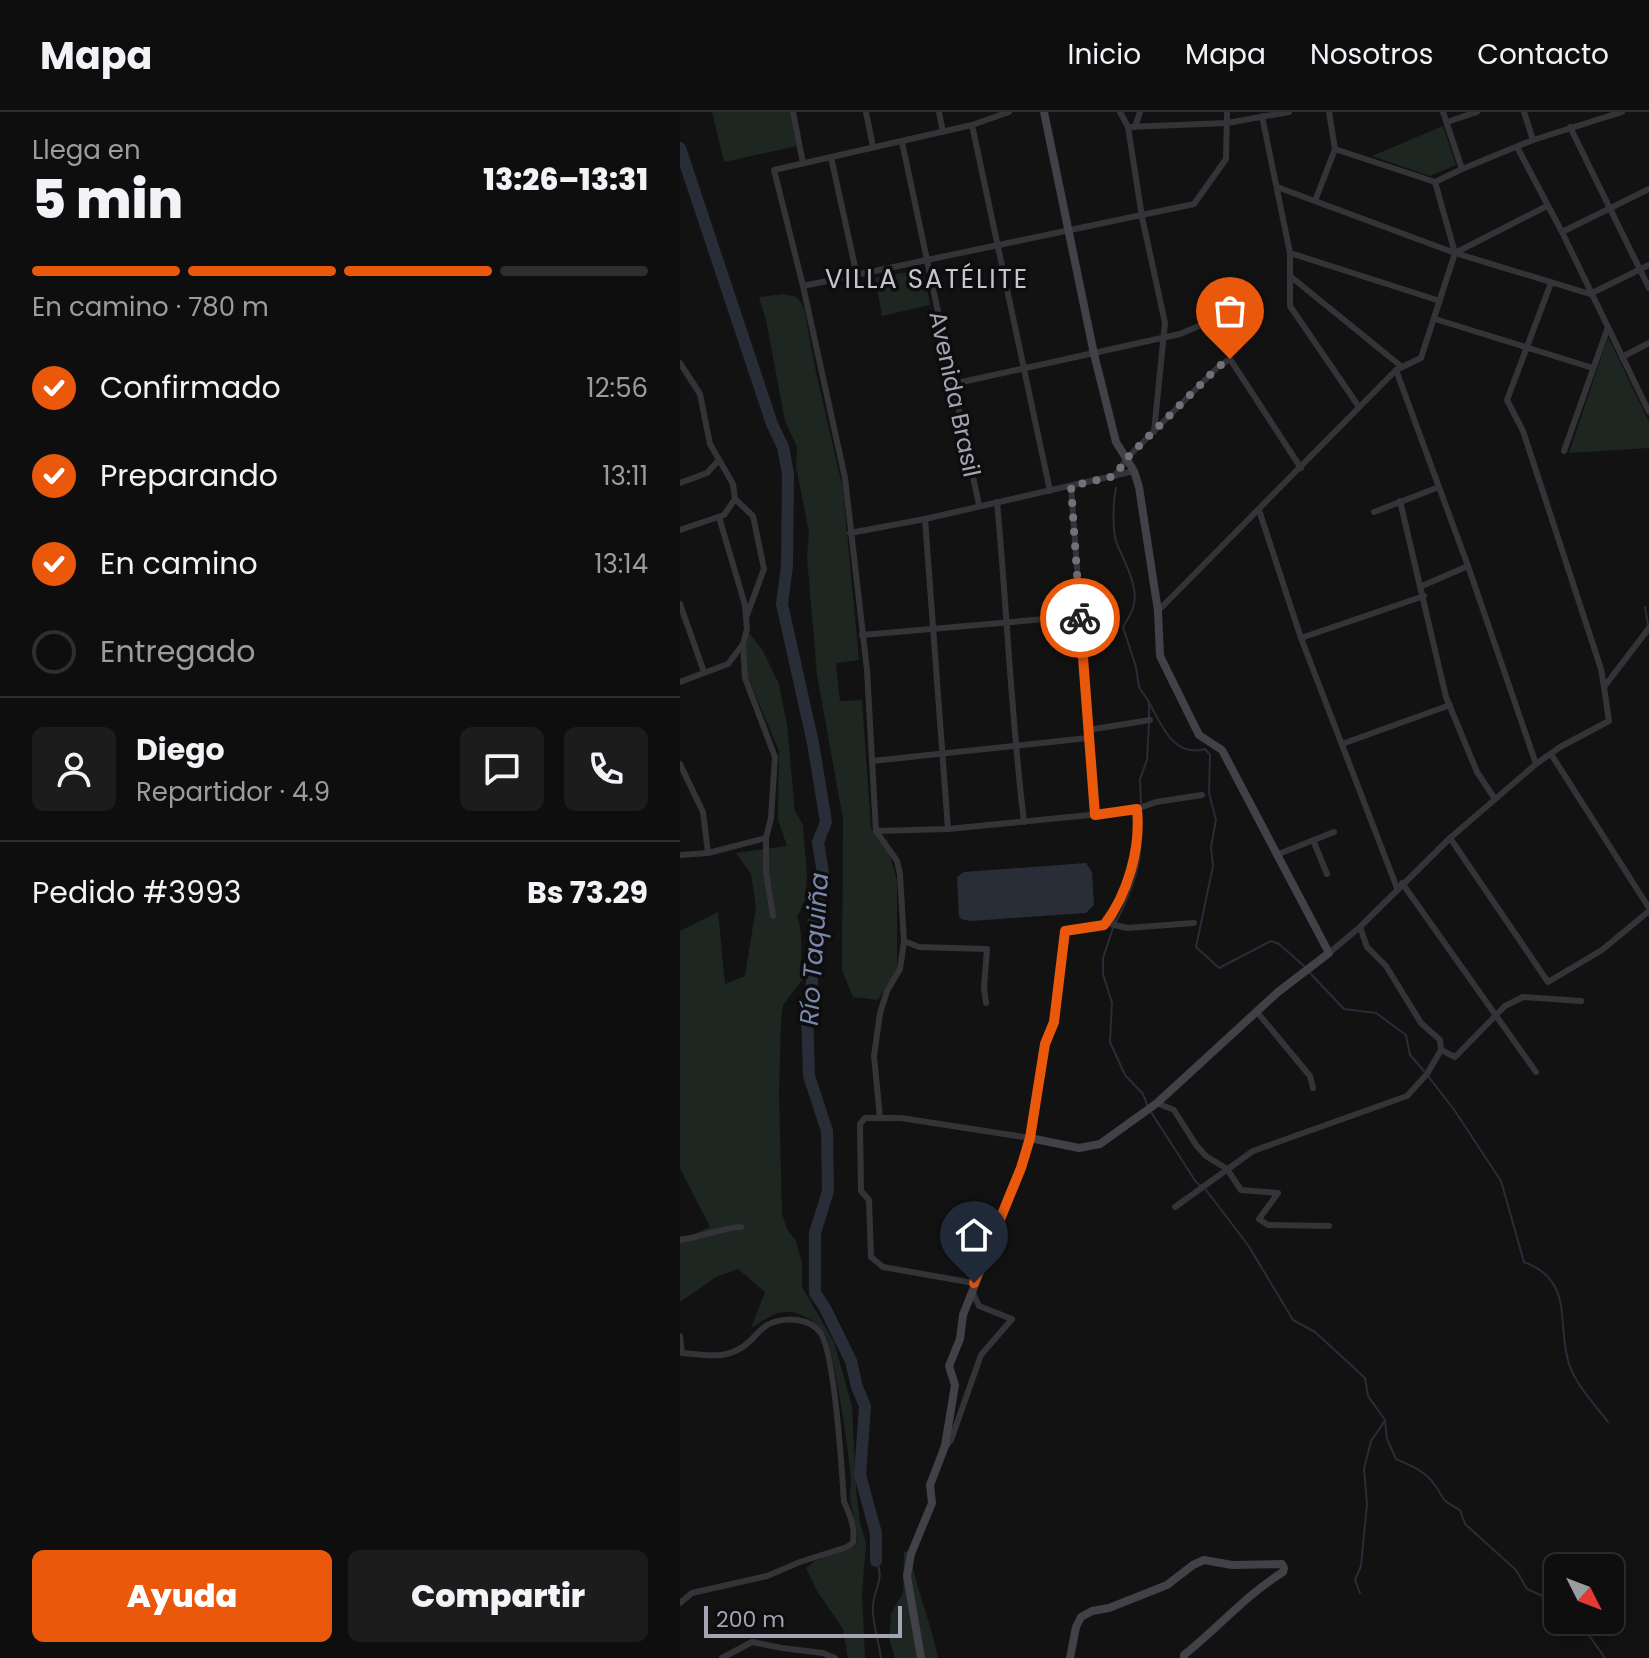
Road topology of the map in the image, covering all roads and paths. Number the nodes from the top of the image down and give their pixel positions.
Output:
1 (793, 112) edge
2 (866, 112) edge
3 (939, 112) edge
4 (979, 112) edge
5 (1009, 112) edge
6 (1044, 112) edge
7 (1120, 112) edge
8 (1140, 112) edge
9 (1227, 112) edge
10 (1289, 112) edge
11 (1329, 112) edge
12 (1443, 112) edge
13 (1477, 112) edge
14 (1524, 112) edge
15 (1622, 112) edge
16 (1262, 116) junction
17 (982, 122) junction
18 (1447, 122) junction
19 (1227, 123) junction
20 (972, 125) junction
21 (1131, 127) junction
22 (1570, 127) junction
23 (943, 132) junction
24 (1533, 140) junction
25 (902, 142) junction
26 (873, 147) junction
27 (1517, 147) junction
28 (1335, 149) junction
29 (831, 157) junction
30 (803, 163) junction
31 (1462, 169) junction
32 (1435, 182) junction
33 (1277, 187) junction
34 (1649, 189) edge
35 (1315, 201) junction
36 (1547, 206) junction
37 (1610, 209) junction
38 (1142, 217) junction
39 (1070, 231) junction
40 (1562, 232) junction
41 (998, 244) junction
42 (1290, 253) junction
43 (1455, 253) junction
44 (927, 261) junction
45 (1649, 265) edge
46 (1640, 269) junction
47 (857, 276) junction
48 (1290, 276) junction
49 (1551, 283) junction
50 (803, 286) junction
51 (1649, 288) edge
52 (1590, 294) junction
53 (1440, 301) junction
54 (1246, 306) dead end
55 (1435, 319) junction
56 (1608, 327) junction
57 (1166, 338) junction
58 (1649, 343) edge
59 (1526, 347) junction
60 (1094, 354) junction
61 (1622, 357) junction
62 (680, 363) edge
63 (1025, 367) junction
64 (1399, 368) junction
65 (1593, 368) junction
66 (953, 384) junction
67 (1359, 407) junction
68 (1649, 412) edge
69 (1154, 432) junction
70 (1564, 451) dead end
71 (1127, 458) junction
72 (718, 461) junction
73 (1301, 468) junction
74 (1134, 471) junction
75 (1115, 476) junction
76 (680, 483) edge
77 (1071, 486) junction
78 (1439, 487) junction
79 (1050, 491) junction
80 (735, 499) junction
81 (1400, 501) junction
82 (997, 502) junction
83 (979, 505) junction
84 (1259, 510) junction
85 (1374, 512) dead end
86 (719, 517) junction
87 (925, 519) junction
88 (680, 530) edge
89 (850, 533) junction
90 (1468, 566) junction
91 (1422, 586) junction
92 (1424, 596) junction
93 (680, 604) edge
94 (1158, 611) junction
95 (1080, 616) junction
96 (746, 619) junction
97 (1008, 623) junction
98 (1649, 628) edge
99 (934, 631) junction
100 (862, 635) junction
101 (1301, 638) junction
102 (743, 644) junction
103 (704, 672) junction
104 (680, 682) edge
105 (1604, 687) junction
106 (1450, 705) junction
107 (1150, 720) dead end
108 (1088, 734) junction
109 (1342, 744) junction
110 (1015, 746) junction
111 (944, 754) junction
112 (1551, 754) junction
113 (872, 761) junction
114 (680, 764) edge
115 (1536, 764) junction
116 (1202, 795) dead end
117 (1495, 799) junction
118 (1137, 809) junction
119 (1095, 815) junction
120 (1024, 822) junction
121 (948, 829) junction
122 (876, 831) junction
123 (1334, 832) dead end
124 (766, 838) junction
125 (1450, 838) junction
126 (1313, 840) junction
127 (708, 853) junction
128 (680, 855) edge
129 (1276, 855) junction
130 (1327, 874) dead end
131 (1400, 886) junction
132 (1649, 909) edge
133 (1114, 912) junction
134 (773, 916) dead end
135 (1194, 923) dead end
136 (1360, 927) junction
137 (904, 941) junction
138 (1329, 953) junction
139 (1581, 1001) dead end
140 (986, 1003) dead end
141 (1257, 1012) junction
142 (1496, 1016) junction
143 (1441, 1050) junction
144 (1536, 1072) dead end
145 (1313, 1088) dead end
146 (1157, 1103) junction
147 (880, 1118) junction
148 (1030, 1138) junction
149 (1227, 1169) junction
150 (1175, 1207) dead end
151 (1329, 1226) dead end
152 (741, 1227) dead end
153 (680, 1240) edge
154 (973, 1287) junction
155 (680, 1336) edge
156 (682, 1353) edge
157 (945, 1446) junction
158 (692, 1593) junction
159 (680, 1595) edge
160 (680, 1603) edge
161 (722, 1658) edge
162 (835, 1658) edge
163 (921, 1658) edge
164 (1070, 1658) edge
165 (1184, 1658) edge

1 - 30 street
2 - 26 street
3 - 23 street
4 - 17 street
5 - 17 street
6 - 39 street
7 - 21 street
8 - 21 street
9 - 19 street
10 - 16 street
11 - 28 street
12 - 18 street
13 - 18 street
14 - 24 street
15 - 22 street
16 - 19 street
16 - 33 street
17 - 20 street
18 - 31 street
19 - 21 street
19 - 38 street
20 - 23 street
20 - 41 street
21 - 38 street
22 - 24 street
22 - 37 street
23 - 25 street
24 - 27 street
25 - 26 street
25 - 44 street, Avenida Brasil
26 - 29 street
27 - 31 street
27 - 36 street
28 - 32 street
28 - 35 street
29 - 30 street
29 - 47 street
30 - 50 street
31 - 32 street
32 - 43 street
33 - 35 street
33 - 42 street
34 - 37 street
35 - 43 street
36 - 40 street
36 - 43 street
37 - 40 street
37 - 46 street
38 - 39 street
38 - 57 street
39 - 41 street
39 - 60 street
40 - 52 street
41 - 44 street
41 - 63 street
42 - 48 street
42 - 53 street
43 - 49 street
43 - 53 street
44 - 47 street
44 - 66 street, Avenida Brasil
45 - 46 street
46 - 51 street
46 - 52 street
47 - 50 street
48 - 64 street
48 - 67 street
49 - 52 street
49 - 59 street
50 - 89 street
52 - 56 street
53 - 55 street
54 - 57 street
55 - 59 street
55 - 64 street
56 - 61 street
56 - 65 street
57 - 60 street
57 - 69 street
58 - 61 street
59 - 65 street
59 - 105 street
60 - 63 street
60 - 71 street
61 - 68 street
62 - 72 street
63 - 66 street
63 - 79 street
64 - 67 street
64 - 78 street
65 - 70 street
66 - 83 street, Avenida Brasil
67 - 73 street
69 - 71 street
69 - 73 street
71 - 74 street
71 - 75 street
72 - 76 street
72 - 80 street
73 - 84 street
74 - 75 street
74 - 94 street
75 - 77 street
77 - 79 street
77 - 95 street
78 - 81 street
78 - 90 street
79 - 82 street
80 - 86 street
80 - 96 street
81 - 85 street
81 - 91 street
82 - 83 street
82 - 97 street
83 - 87 street
84 - 94 street
84 - 101 street
86 - 88 street
86 - 96 street
87 - 89 street
87 - 99 street
89 - 100 street
90 - 91 street
90 - 115 street
91 - 92 street
92 - 101 street
92 - 106 street
93 - 103 street
94 - 129 street
95 - 97 street
95 - 108 street
96 - 102 street
97 - 99 street
97 - 110 street
98 - 105 street
99 - 100 street
99 - 111 street
100 - 113 street
101 - 109 street
102 - 103 street
102 - 124 street
103 - 104 street
105 - 112 street
106 - 109 street
106 - 117 street
107 - 108 street
108 - 110 street
108 - 119 street
109 - 131 street
110 - 111 street
110 - 120 street
111 - 113 street
111 - 121 street
112 - 115 street
112 - 132 street
113 - 122 street
114 - 127 street
115 - 117 street
116 - 118 street
117 - 125 street
118 - 119 street
118 - 133 street
119 - 120 street
120 - 121 street
121 - 122 street
122 - 137 street
123 - 126 street
124 - 127 street
124 - 134 street
125 - 131 street
125 - 132 street
126 - 129 street
126 - 130 street
127 - 128 street
129 - 138 street
131 - 136 street
131 - 142 street
133 - 135 street
133 - 148 street
136 - 138 street
136 - 143 street
137 - 140 street
137 - 147 street
138 - 141 street
139 - 142 street
141 - 145 street
141 - 146 street
142 - 143 street
142 - 144 street
143 - 149 street
146 - 148 street
146 - 149 street
147 - 148 street
147 - 154 street
148 - 154 street
149 - 150 street
149 - 151 street
152 - 153 street
154 - 157 street
154 - 157 street
155 - 156 street
156 - 158 street
157 - 163 street
158 - 159 street
158 - 160 street
161 - 162 street
164 - 165 street

